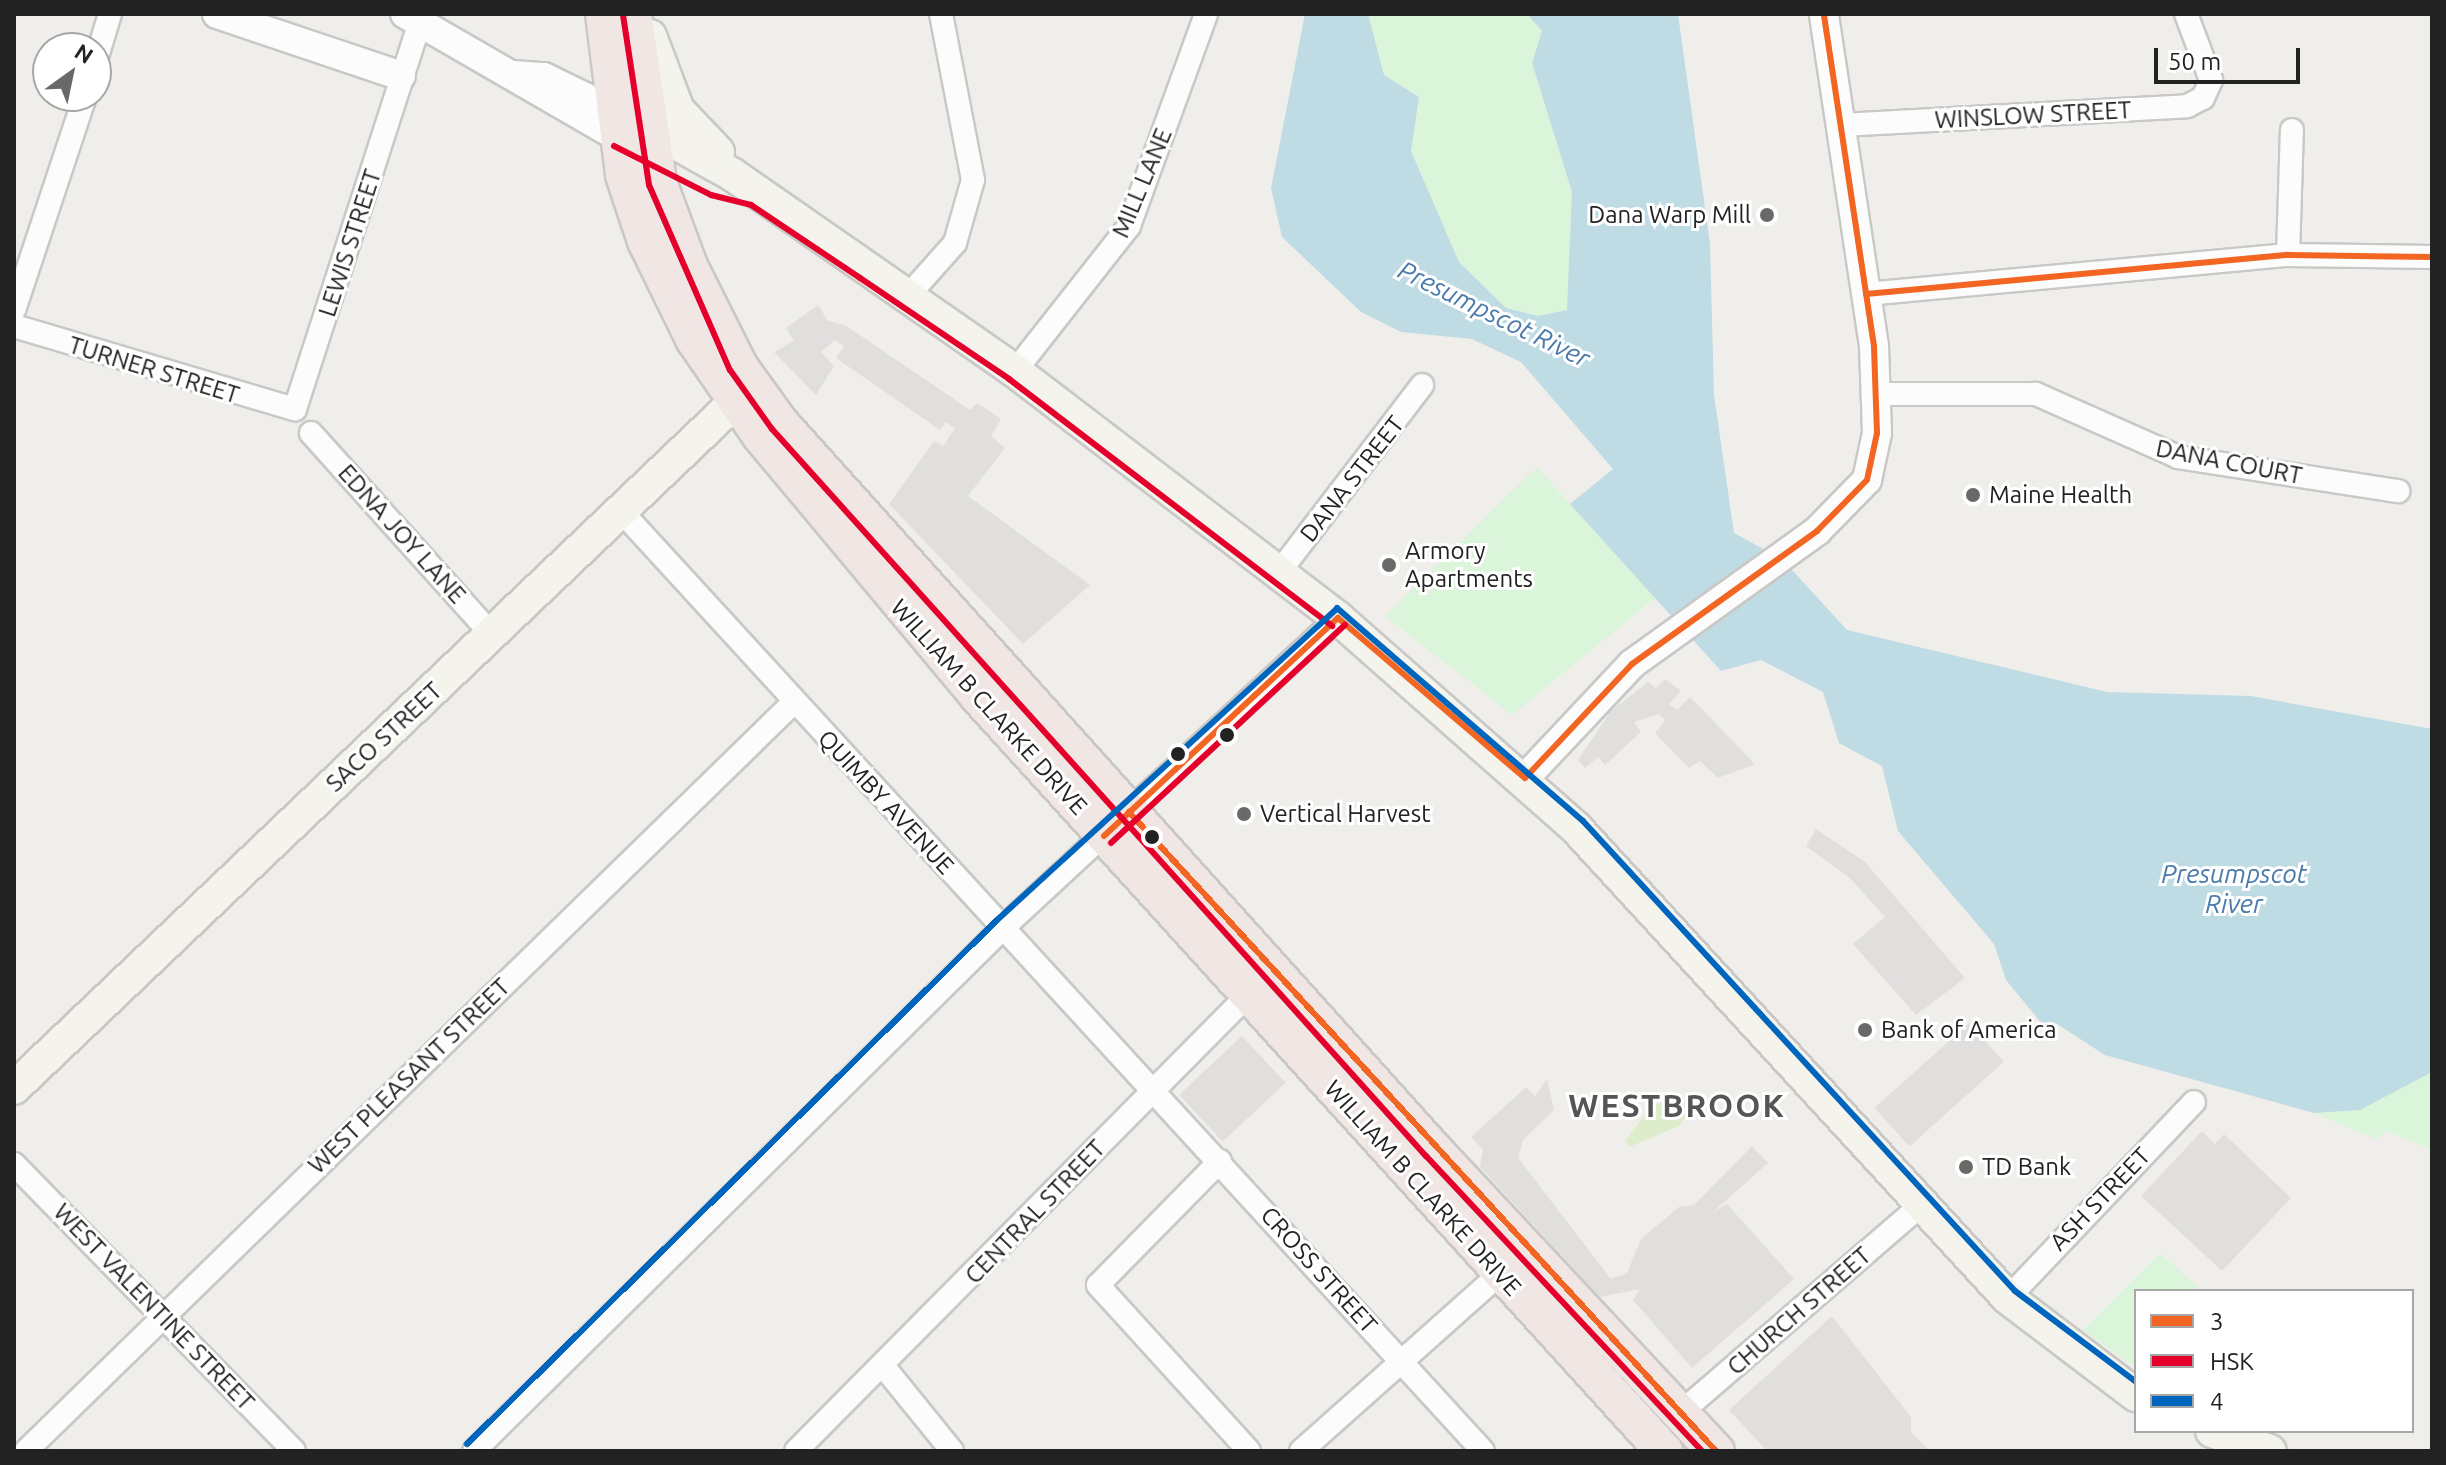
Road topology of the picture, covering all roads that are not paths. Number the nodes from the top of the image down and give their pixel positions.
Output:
1 (217, 14) edge
2 (604, 14) edge
3 (634, 14) edge
4 (941, 14) edge
5 (1206, 14) edge
6 (1824, 14) edge
7 (2186, 14) edge
8 (412, 19) edge
9 (401, 76) junction
10 (80, 112) edge
11 (1841, 125) junction
12 (2292, 130) dead end
13 (634, 133) junction
14 (755, 196) junction
15 (2288, 255) junction
16 (2432, 257) edge
17 (1866, 294) junction
18 (906, 298) junction
19 (14, 310) edge
20 (14, 326) edge
21 (1015, 371) junction
22 (1422, 385) dead end
23 (744, 393) junction
24 (1878, 394) junction
25 (295, 409) joint
26 (311, 433) dead end
27 (2398, 491) dead end
28 (621, 511) junction
29 (1280, 571) junction
30 (1338, 618) junction
31 (492, 635) junction
32 (794, 702) junction
33 (1525, 778) junction
34 (1116, 824) junction
35 (1003, 928) junction
36 (1260, 983) junction
37 (14, 1088) edge
38 (1155, 1090) junction
39 (2194, 1102) dead end
40 (1220, 1161) junction
41 (14, 1164) edge
42 (1919, 1207) junction
43 (1513, 1262) junction
44 (2008, 1298) junction
45 (162, 1315) junction
46 (1402, 1361) junction
47 (884, 1367) junction
48 (2134, 1393) edge
49 (1678, 1415) junction
50 (2218, 1433) edge
51 (1651, 1447) edge
52 (26, 1451) edge
53 (294, 1451) edge
54 (474, 1451) edge
55 (796, 1451) edge
56 (952, 1451) edge
57 (1249, 1451) edge
58 (1301, 1451) edge
59 (1483, 1451) edge
60 (1716, 1451) edge
61 (2270, 1451) edge

1 - 9 street
2 - 13 highway, WILLIAM B CLARKE DRIVE
3 - 13 highway, WILLIAM B CLARKE DRIVE
3 - 14 main road
4 - 18 street
5 - 21 street, MILL LANE
6 - 11 street
7 - 11 street, WINSLOW STREET
8 - 9 street, LEWIS STREET
8 - 13 street
9 - 25 street, LEWIS STREET
10 - 19 street
11 - 17 street
12 - 15 street
13 - 14 main road
13 - 23 highway, WILLIAM B CLARKE DRIVE
14 - 18 main road
15 - 16 street
15 - 17 street
17 - 24 street
18 - 21 main road
20 - 25 street, TURNER STREET
21 - 29 main road
22 - 29 street, DANA STREET
23 - 28 main road, SACO STREET
23 - 34 highway, WILLIAM B CLARKE DRIVE
24 - 27 street, DANA COURT
24 - 33 street
26 - 31 street, EDNA JOY LANE
28 - 31 main road, SACO STREET
28 - 32 street, QUIMBY AVENUE
29 - 30 main road
30 - 33 main road
30 - 34 street
31 - 37 main road, SACO STREET
32 - 35 street, QUIMBY AVENUE
32 - 45 street, WEST PLEASANT STREET
33 - 42 main road
34 - 35 street
34 - 36 highway, WILLIAM B CLARKE DRIVE
35 - 38 street, QUIMBY AVENUE
35 - 54 street
36 - 38 street, CENTRAL STREET
36 - 43 highway, WILLIAM B CLARKE DRIVE
38 - 40 street, CROSS STREET
38 - 47 street, CENTRAL STREET
39 - 44 street, ASH STREET
40 - 46 street, CROSS STREET
40 - 57 street
41 - 45 street, WEST VALENTINE STREET
42 - 44 main road
42 - 49 street, CHURCH STREET
43 - 46 street
43 - 49 highway, WILLIAM B CLARKE DRIVE
43 - 51 highway, WILLIAM B CLARKE DRIVE
44 - 48 main road
45 - 52 street, WEST PLEASANT STREET
45 - 53 street, WEST VALENTINE STREET
46 - 58 street
46 - 59 street, CROSS STREET
47 - 55 street, CENTRAL STREET
47 - 56 street
49 - 60 highway, WILLIAM B CLARKE DRIVE
50 - 61 main road

